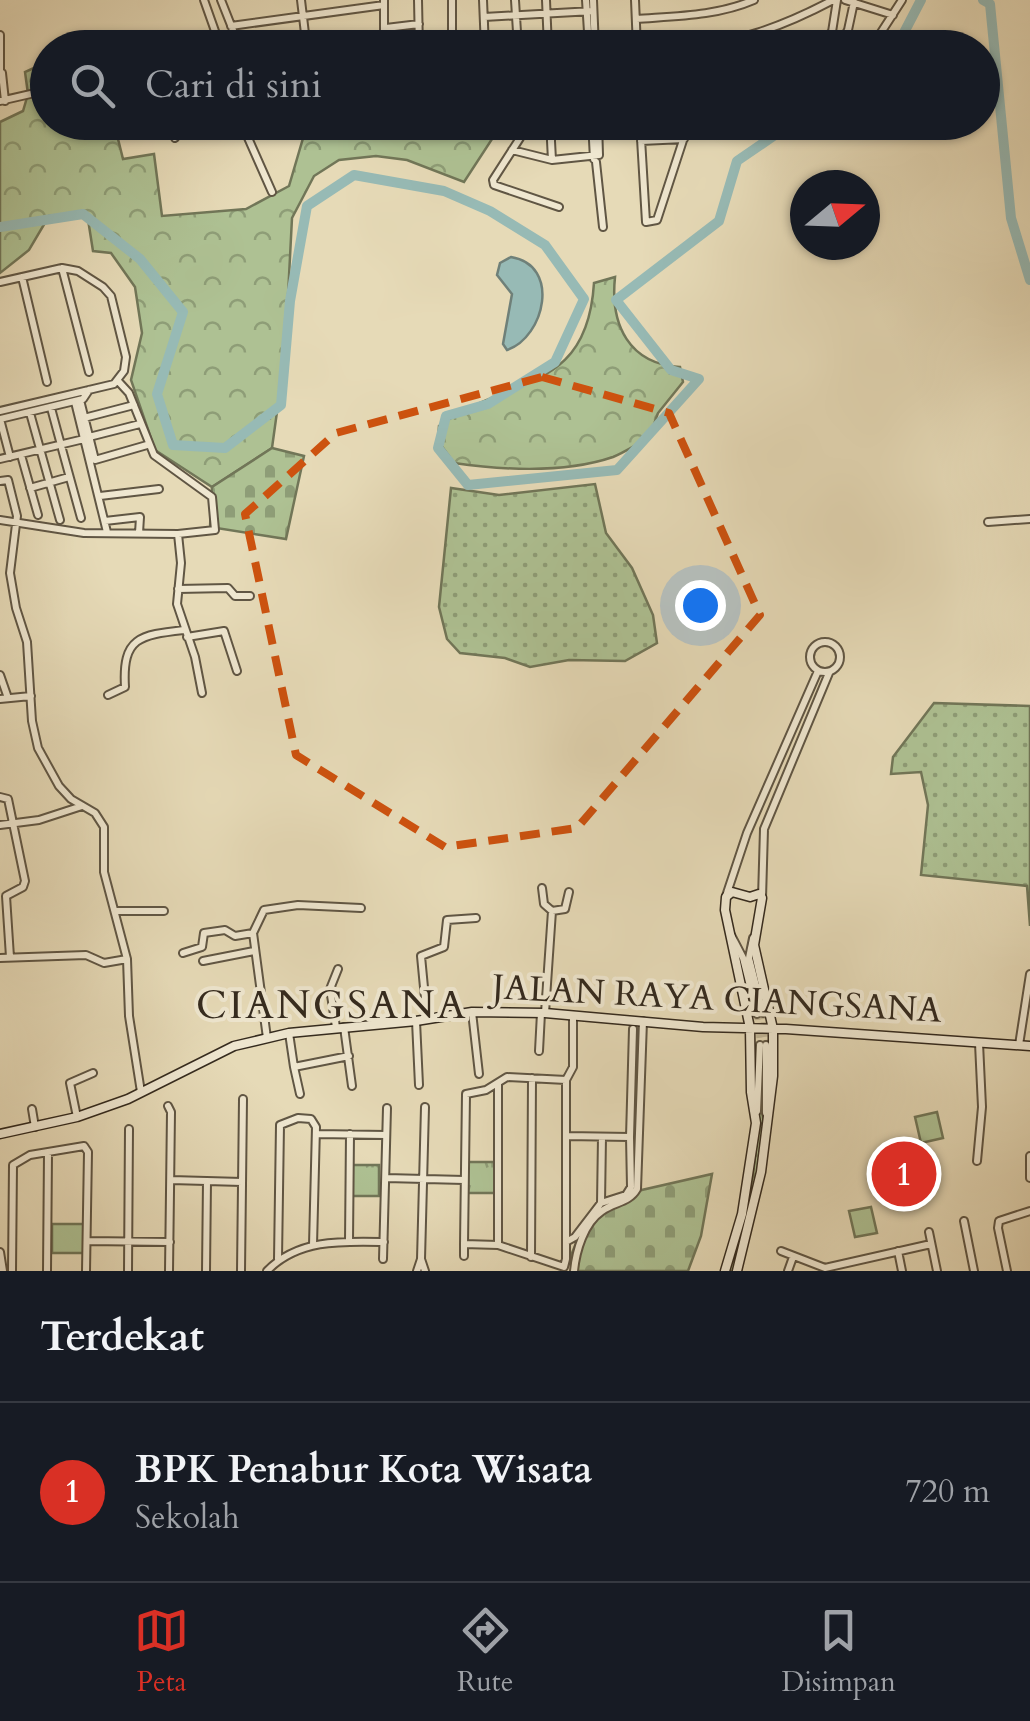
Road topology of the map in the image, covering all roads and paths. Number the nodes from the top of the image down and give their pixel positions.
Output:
1 (204, 0) edge
2 (221, 0) edge
3 (301, 0) edge
4 (418, 0) edge
5 (452, 0) edge
6 (483, 0) edge
7 (515, 0) edge
8 (546, 0) edge
9 (590, 0) edge
10 (635, 0) edge
11 (754, 0) edge
12 (835, 0) edge
13 (902, 0) edge
14 (849, 1) edge
15 (384, 2) edge
16 (590, 12) junction
17 (546, 15) junction
18 (893, 15) junction
19 (303, 16) junction
20 (484, 16) junction
21 (516, 16) junction
22 (636, 19) junction
23 (418, 24) junction
24 (231, 26) junction
25 (215, 30) edge
26 (233, 30) edge
27 (305, 30) edge
28 (386, 30) joint
29 (418, 30) edge
30 (452, 30) edge
31 (484, 30) edge
32 (517, 30) edge
33 (547, 30) edge
34 (591, 30) edge
35 (636, 30) edge
36 (767, 30) edge
37 (832, 30) edge
38 (848, 30) edge
39 (883, 30) edge
40 (0, 35) edge
41 (1, 74) edge
42 (30, 94) edge
43 (2, 101) edge
44 (251, 140) edge
45 (519, 140) edge
46 (551, 140) edge
47 (596, 140) edge
48 (662, 140) edge
49 (684, 140) edge
50 (641, 141) joint
51 (512, 150) junction
52 (596, 158) junction
53 (552, 160) junction
54 (272, 192) dead end
55 (560, 207) dead end
56 (602, 227) dead end
57 (62, 268) junction
58 (22, 277) junction
59 (0, 282) edge
60 (88, 372) dead end
61 (118, 381) junction
62 (47, 382) dead end
63 (89, 390) junction
64 (77, 401) junction
65 (134, 405) junction
66 (51, 408) junction
67 (0, 410) edge
68 (30, 413) junction
69 (84, 418) junction
70 (0, 419) edge
71 (140, 424) junction
72 (87, 438) junction
73 (147, 445) junction
74 (61, 447) junction
75 (40, 451) junction
76 (21, 455) junction
77 (10, 456) junction
78 (0, 459) edge
79 (69, 477) junction
80 (0, 481) edge
81 (49, 483) junction
82 (30, 488) junction
83 (159, 489) dead end
84 (100, 496) junction
85 (38, 515) dead end
86 (81, 518) dead end
87 (1030, 519) edge
88 (0, 520) edge
89 (60, 520) dead end
90 (105, 521) junction
91 (16, 522) junction
92 (988, 522) dead end
93 (107, 532) junction
94 (139, 533) junction
95 (178, 534) junction
96 (178, 590) junction
97 (250, 596) dead end
98 (186, 634) junction
99 (236, 671) dead end
100 (818, 671) junction
101 (829, 672) junction
102 (0, 675) edge
103 (202, 693) dead end
104 (108, 695) dead end
105 (31, 696) junction
106 (4, 699) edge
107 (0, 797) edge
108 (84, 806) junction
109 (14, 822) junction
110 (0, 825) edge
111 (542, 888) dead end
112 (729, 891) junction
113 (570, 892) dead end
114 (762, 893) junction
115 (361, 908) dead end
116 (116, 911) junction
117 (164, 911) dead end
118 (552, 912) junction
119 (476, 918) dead end
120 (252, 933) junction
121 (254, 950) junction
122 (183, 953) dead end
123 (0, 958) edge
124 (10, 958) junction
125 (127, 959) junction
126 (203, 961) dead end
127 (338, 969) dead end
128 (1030, 974) edge
129 (472, 1012) junction
130 (543, 1012) junction
131 (760, 1014) junction
132 (427, 1019) junction
133 (573, 1019) dead end
134 (643, 1020) junction
135 (416, 1021) junction
136 (340, 1027) junction
137 (750, 1028) junction
138 (634, 1029) dead end
139 (773, 1029) junction
140 (289, 1033) junction
141 (268, 1038) junction
142 (979, 1043) junction
143 (762, 1044) junction
144 (1019, 1045) junction
145 (1030, 1046) edge
146 (539, 1051) dead end
147 (349, 1056) junction
148 (294, 1067) junction
149 (93, 1073) dead end
150 (480, 1074) dead end
151 (532, 1078) junction
152 (566, 1080) junction
153 (498, 1082) junction
154 (419, 1085) dead end
155 (352, 1086) dead end
156 (141, 1092) junction
157 (300, 1094) dead end
158 (243, 1099) dead end
159 (168, 1106) dead end
160 (425, 1106) dead end
161 (387, 1108) dead end
162 (32, 1110) dead end
163 (78, 1117) junction
164 (35, 1126) junction
165 (129, 1129) dead end
166 (0, 1134) edge
167 (316, 1134) junction
168 (350, 1134) junction
169 (386, 1135) junction
170 (566, 1136) junction
171 (602, 1137) junction
172 (630, 1137) junction
173 (48, 1152) junction
174 (1030, 1156) edge
175 (977, 1161) dead end
176 (386, 1178) junction
177 (1030, 1178) edge
178 (424, 1179) junction
179 (170, 1180) junction
180 (464, 1180) junction
181 (208, 1181) junction
182 (242, 1182) junction
183 (601, 1203) junction
184 (1030, 1211) edge
185 (964, 1221) dead end
186 (929, 1232) dead end
187 (87, 1241) junction
188 (349, 1241) junction
189 (128, 1242) junction
190 (170, 1242) junction
191 (384, 1242) junction
192 (566, 1242) junction
193 (464, 1244) junction
194 (931, 1244) junction
195 (314, 1245) junction
196 (498, 1245) junction
197 (781, 1251) dead end
198 (0, 1252) edge
199 (898, 1252) junction
200 (464, 1256) dead end
201 (793, 1256) junction
202 (531, 1257) junction
203 (384, 1258) dead end
204 (420, 1258) junction
205 (278, 1259) junction
206 (859, 1260) junction
207 (825, 1270) edge
208 (3, 1271) edge
209 (12, 1271) edge
210 (47, 1271) edge
211 (86, 1271) edge
212 (128, 1271) edge
213 (170, 1271) edge
214 (206, 1271) edge
215 (241, 1271) edge
216 (267, 1271) edge
217 (417, 1271) edge
218 (425, 1271) edge
219 (574, 1271) edge
220 (725, 1271) edge
221 (737, 1271) edge
222 (788, 1271) edge
223 (861, 1271) edge
224 (902, 1271) edge
225 (937, 1271) edge
226 (974, 1271) edge
227 (1007, 1271) edge

1 - 25 street
2 - 24 street
3 - 19 street
4 - 23 street
5 - 30 street
6 - 20 street
7 - 21 street
8 - 17 street
9 - 16 street
10 - 22 street
11 - 22 street
12 - 36 street
12 - 37 street
13 - 18 street
14 - 18 street
14 - 38 street
15 - 19 street
15 - 28 street
16 - 17 street
16 - 34 street
17 - 21 street
17 - 33 street
18 - 39 street
19 - 24 street
19 - 27 street
20 - 21 street
20 - 31 street
21 - 32 street
22 - 35 street
23 - 28 street
23 - 29 street
24 - 26 street
40 - 41 street
41 - 43 street
42 - 43 street
44 - 54 street
45 - 51 street
46 - 53 street
47 - 52 street
48 - 50 street
49 - 50 street
51 - 53 street
51 - 55 street
52 - 53 street
52 - 56 street
57 - 58 street
57 - 60 street
57 - 61 street
58 - 59 street
58 - 62 street
61 - 63 street
61 - 65 street
63 - 64 street
63 - 67 street
64 - 66 street
64 - 69 street
64 - 72 street
65 - 69 street
65 - 71 street
66 - 68 street
66 - 74 street
68 - 70 street
68 - 75 street
69 - 72 street
70 - 77 street
71 - 72 street
71 - 73 street
72 - 73 street
72 - 74 street
72 - 84 street
73 - 95 street
74 - 75 street
74 - 79 street
75 - 76 street
75 - 81 street
76 - 77 street
76 - 82 street
77 - 78 street
79 - 81 street
79 - 86 street
80 - 91 street
81 - 82 street
81 - 89 street
82 - 85 street
83 - 84 street
84 - 90 street
87 - 92 street
88 - 91 street
90 - 93 street
90 - 94 street
91 - 93 street
91 - 105 street
93 - 94 street
94 - 95 street
95 - 96 street
96 - 97 street
96 - 98 street
98 - 99 street
98 - 103 street
98 - 104 street
100 - 101 street
100 - 101 street
100 - 112 street
101 - 114 street
102 - 106 street
105 - 106 street
105 - 108 street
107 - 109 street
108 - 109 street
108 - 116 street
109 - 110 street
109 - 124 street
111 - 118 street
112 - 114 main road
112 - 131 main road
113 - 118 street
114 - 131 main road
115 - 120 street
116 - 117 street
116 - 125 street
118 - 130 street
119 - 132 street
120 - 121 street
120 - 122 street
121 - 126 street
121 - 141 street
123 - 124 street
124 - 125 street
125 - 156 street
127 - 136 street
128 - 144 street
129 - 130 main road, JALAN RAYA CIANGSANA
129 - 132 main road, JALAN RAYA CIANGSANA
129 - 150 street
130 - 134 main road, JALAN RAYA CIANGSANA
130 - 146 street
131 - 137 main road
131 - 139 main road
132 - 135 main road, JALAN RAYA CIANGSANA
133 - 152 street
134 - 137 main road, JALAN RAYA CIANGSANA
134 - 219 street
135 - 136 main road, JALAN RAYA CIANGSANA
135 - 154 street
136 - 140 main road, JALAN RAYA CIANGSANA
136 - 147 street
137 - 139 main road, JALAN RAYA CIANGSANA
137 - 143 main road
138 - 172 street
139 - 142 main road, JALAN RAYA CIANGSANA
139 - 143 main road
140 - 141 main road, JALAN RAYA CIANGSANA
140 - 148 street
141 - 156 main road, JALAN RAYA CIANGSANA
142 - 144 main road, JALAN RAYA CIANGSANA
142 - 175 street
143 - 220 main road
143 - 221 main road
144 - 145 main road, JALAN RAYA CIANGSANA
147 - 148 street
147 - 155 street
148 - 157 street
149 - 163 street
151 - 152 street
151 - 153 street
151 - 202 street
152 - 170 street
153 - 180 street
153 - 196 street
156 - 163 main road, JALAN RAYA CIANGSANA
158 - 182 street
159 - 179 street
160 - 178 street
161 - 169 street
162 - 164 street
163 - 164 main road, JALAN RAYA CIANGSANA
164 - 166 main road, JALAN RAYA CIANGSANA
165 - 189 street
167 - 168 street
167 - 195 street
167 - 205 street
168 - 169 street
168 - 188 street
169 - 176 street
170 - 171 street
170 - 192 street
171 - 172 street
171 - 183 street
172 - 183 street
173 - 187 street
173 - 209 street
173 - 210 street
174 - 177 street
176 - 178 street
176 - 191 street
178 - 180 street
178 - 204 street
179 - 181 street
179 - 190 street
180 - 193 street
181 - 182 street
181 - 214 street
182 - 215 street
183 - 192 street
184 - 227 street
185 - 226 street
186 - 194 street
187 - 189 street
187 - 211 street
188 - 191 street
188 - 195 street
189 - 190 street
189 - 212 street
190 - 213 street
191 - 203 street
192 - 202 street
193 - 196 street
193 - 200 street
194 - 199 street
194 - 225 street
195 - 205 street
196 - 202 street
197 - 201 street
198 - 208 street
199 - 206 street
199 - 224 street
201 - 207 street
201 - 222 street
204 - 217 street
204 - 218 street
205 - 216 street
206 - 207 street
206 - 223 street

